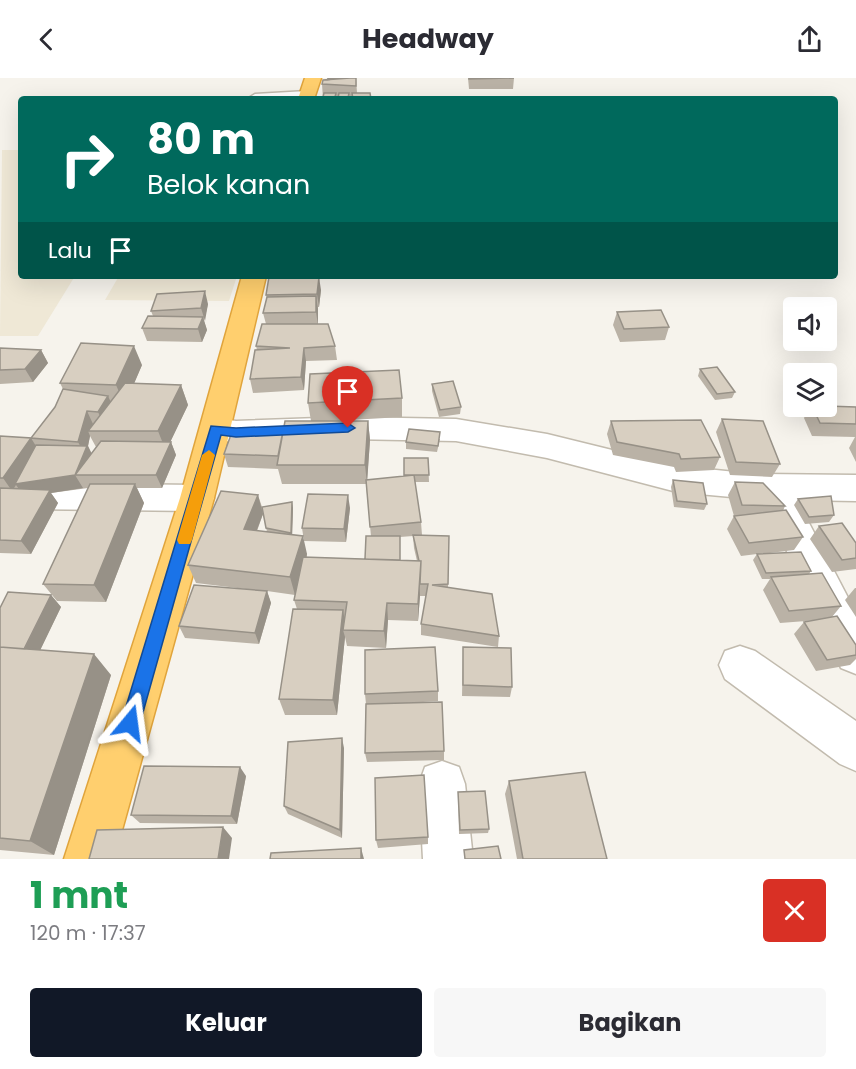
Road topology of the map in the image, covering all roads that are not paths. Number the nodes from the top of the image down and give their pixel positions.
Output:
1 (313, 78) edge
2 (306, 96) edge
3 (253, 279) edge
4 (216, 429) junction
5 (774, 487) junction
6 (856, 488) edge
7 (24, 496) edge
8 (197, 498) junction
9 (856, 654) edge
10 (740, 665) dead end
11 (856, 748) edge
12 (442, 784) dead end
13 (89, 859) edge
14 (448, 859) edge

1 - 2 highway
3 - 4 highway
4 - 5 street
4 - 8 highway
5 - 6 street
5 - 9 street
7 - 8 street
8 - 13 highway
10 - 11 street
12 - 14 street

